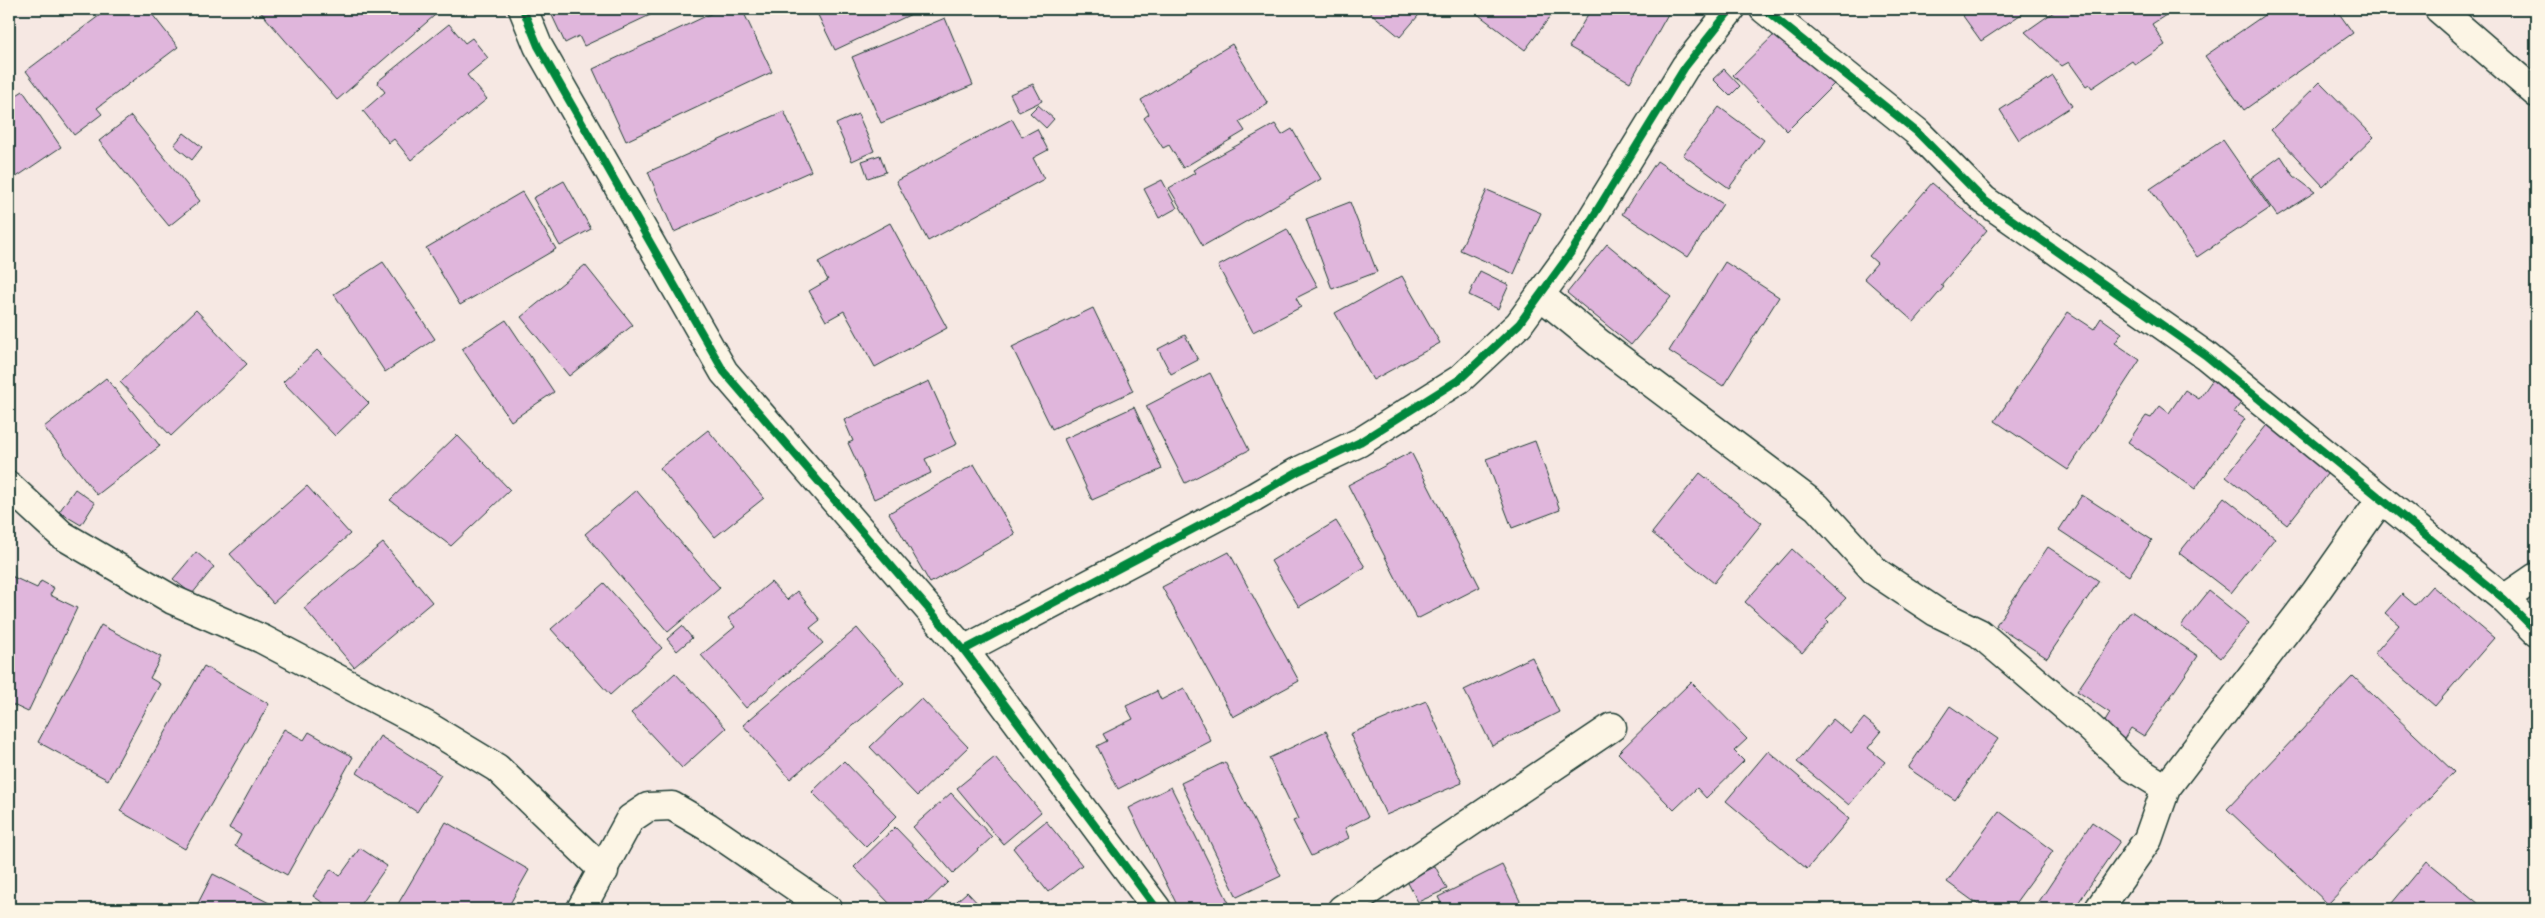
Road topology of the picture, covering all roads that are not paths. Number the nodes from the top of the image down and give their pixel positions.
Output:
1 (523, 9) edge
2 (1731, 9) edge
3 (1764, 9) edge
4 (2439, 9) edge
5 (2536, 93) edge
6 (1540, 295) junction
7 (9, 486) edge
8 (2381, 499) junction
9 (2536, 577) edge
10 (2504, 599) junction
11 (2536, 632) edge
12 (964, 650) junction
13 (1612, 727) dead end
14 (2166, 788) junction
15 (604, 871) junction
16 (581, 909) edge
17 (828, 909) edge
18 (1157, 909) edge
19 (1342, 909) edge
20 (2099, 909) edge

1 - 12 street
2 - 6 street
3 - 8 street
4 - 5 street
6 - 12 street
6 - 14 street
7 - 15 street
8 - 10 street
8 - 14 street
9 - 10 street
10 - 11 street
12 - 18 street
13 - 19 street
14 - 20 street
15 - 16 street
15 - 17 street

